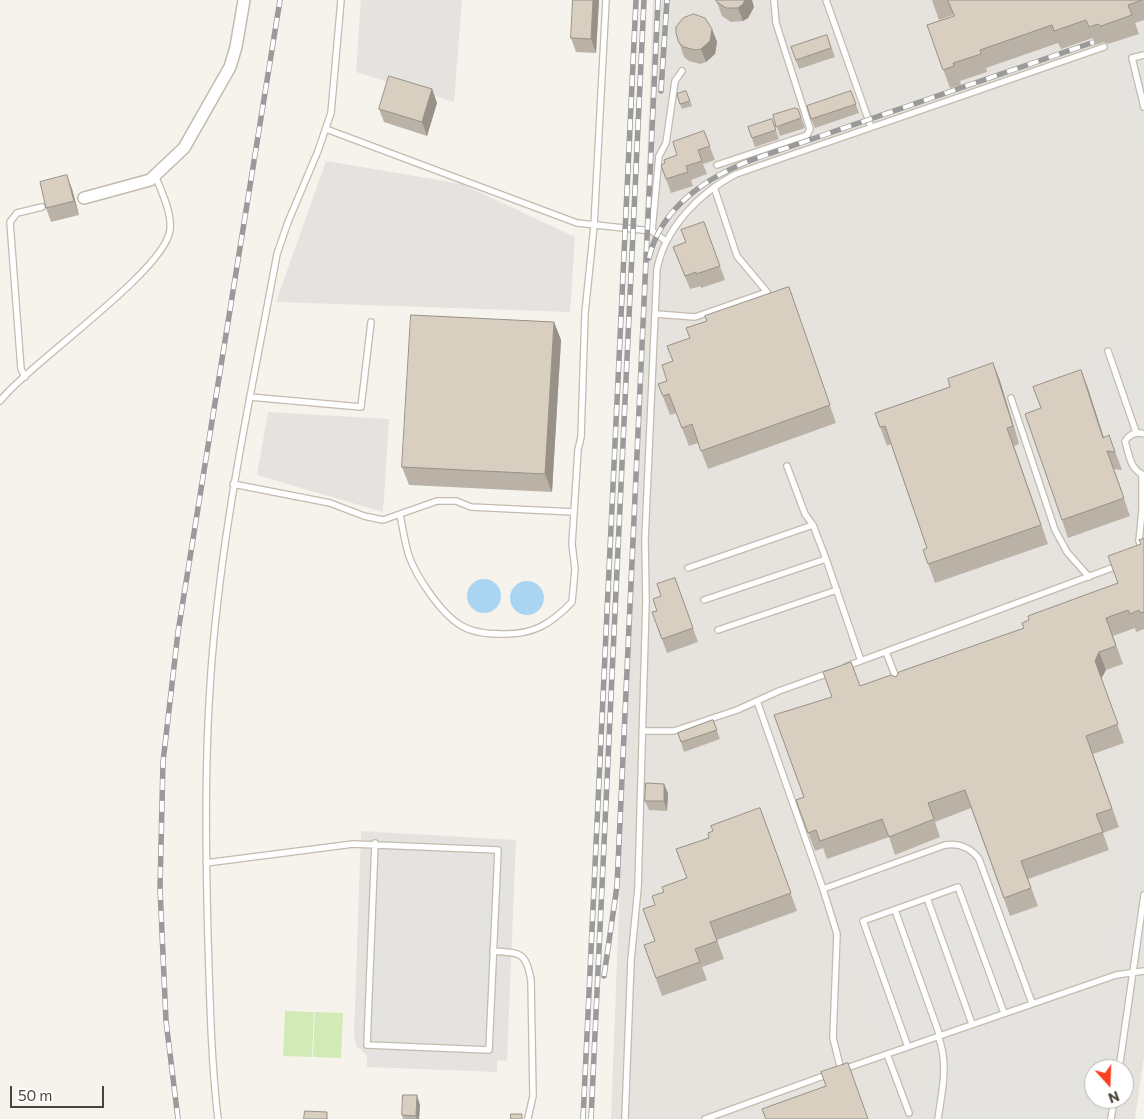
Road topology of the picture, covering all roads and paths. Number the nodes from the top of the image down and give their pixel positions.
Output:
1 (244, 0) edge
2 (341, 0) edge
3 (606, 0) edge
4 (774, 0) edge
5 (826, 0) edge
6 (1104, 47) dead end
7 (1144, 55) edge
8 (682, 70) dead end
9 (1144, 107) edge
10 (871, 127) junction
11 (326, 130) junction
12 (717, 165) dead end
13 (155, 175) junction
14 (714, 187) junction
15 (84, 198) dead end
16 (42, 207) edge
17 (594, 226) junction
18 (652, 231) junction
19 (666, 241) junction
20 (656, 314) junction
21 (371, 322) dead end
22 (1108, 351) dead end
23 (25, 377) junction
24 (250, 397) junction
25 (1010, 398) dead end
26 (0, 401) edge
27 (1136, 432) junction
28 (1144, 434) edge
29 (787, 466) dead end
30 (1143, 475) edge
31 (234, 484) junction
32 (574, 512) junction
33 (400, 515) junction
34 (813, 525) junction
35 (1143, 550) edge
36 (1136, 555) edge
37 (826, 559) junction
38 (1123, 563) edge
39 (688, 568) dead end
40 (1089, 577) junction
41 (837, 590) junction
42 (704, 600) dead end
43 (718, 630) dead end
44 (886, 652) junction
45 (861, 661) junction
46 (900, 691) edge
47 (757, 701) junction
48 (642, 731) junction
49 (375, 843) junction
50 (206, 863) junction
51 (823, 889) junction
52 (1144, 895) edge
53 (927, 898) junction
54 (894, 910) junction
55 (493, 951) junction
56 (1144, 971) edge
57 (1133, 973) junction
58 (1032, 1003) junction
59 (1004, 1013) junction
60 (972, 1024) junction
61 (939, 1036) junction
62 (908, 1047) junction
63 (887, 1054) junction
64 (1120, 1059) edge
65 (840, 1070) junction
66 (909, 1113) dead end
67 (528, 1118) edge
68 (218, 1119) edge
69 (626, 1119) edge
70 (705, 1119) edge
71 (938, 1119) edge

1 - 13 street
2 - 11 lane
3 - 17 lane
4 - 12 lane
5 - 10 lane
6 - 10 lane
7 - 9 lane
8 - 18 lane
10 - 14 lane
11 - 17 lane
11 - 24 lane
13 - 15 street
13 - 23 lane
14 - 19 lane
14 - 20 lane
16 - 23 lane
17 - 18 lane
17 - 32 lane
18 - 19 lane
19 - 20 lane
20 - 48 lane
21 - 24 lane
22 - 27 lane
23 - 26 lane
24 - 31 lane
25 - 40 lane
27 - 28 lane
27 - 30 lane
29 - 34 lane
30 - 35 lane
31 - 33 lane
31 - 50 lane
32 - 33 lane
32 - 33 lane
34 - 37 lane
34 - 39 lane
35 - 36 lane
37 - 41 lane
37 - 42 lane
38 - 40 lane
40 - 44 lane
41 - 43 lane
41 - 45 lane
44 - 45 lane
44 - 46 lane
45 - 47 lane
47 - 48 lane
47 - 51 lane
48 - 69 lane
49 - 50 lane
49 - 55 lane
49 - 55 lane
50 - 68 lane
51 - 58 lane
51 - 65 lane
52 - 57 lane
53 - 54 lane
53 - 59 lane
53 - 60 lane
54 - 61 lane
54 - 62 lane
55 - 67 lane
56 - 57 lane
57 - 58 lane
57 - 64 lane
58 - 59 lane
59 - 60 lane
60 - 61 lane
61 - 62 lane
61 - 71 lane
62 - 63 lane
63 - 65 lane
63 - 66 lane
65 - 70 lane

